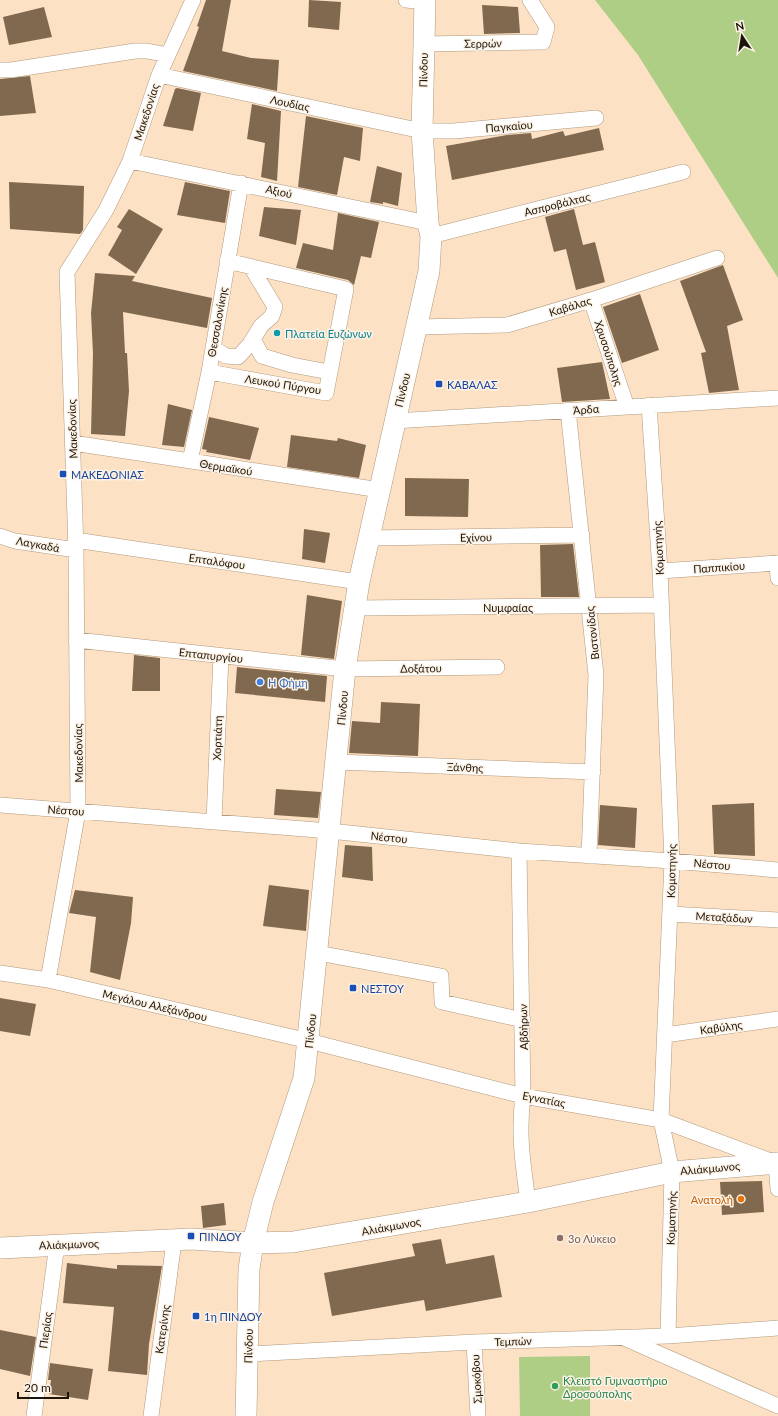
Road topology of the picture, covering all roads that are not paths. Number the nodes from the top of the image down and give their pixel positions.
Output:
1 (193, 0) edge
2 (530, 0) edge
3 (419, 1) edge
4 (424, 44) junction
5 (168, 55) junction
6 (0, 70) edge
7 (159, 75) junction
8 (596, 118) dead end
9 (422, 131) junction
10 (130, 161) junction
11 (683, 172) dead end
12 (241, 183) junction
13 (430, 229) junction
14 (716, 258) dead end
15 (228, 261) junction
16 (251, 267) junction
17 (591, 300) junction
18 (417, 327) junction
19 (253, 339) junction
20 (213, 348) junction
21 (209, 372) junction
22 (330, 372) junction
23 (778, 398) edge
24 (650, 405) junction
25 (627, 407) junction
26 (568, 410) junction
27 (394, 421) junction
28 (73, 443) junction
29 (190, 461) junction
30 (380, 490) junction
31 (582, 535) junction
32 (0, 536) edge
33 (369, 538) junction
34 (75, 545) junction
35 (778, 568) edge
36 (660, 571) junction
37 (359, 582) junction
38 (661, 605) junction
39 (590, 606) junction
40 (355, 608) junction
41 (76, 640) junction
42 (221, 656) junction
43 (497, 667) dead end
44 (345, 669) junction
45 (337, 762) junction
46 (593, 772) junction
47 (0, 805) edge
48 (78, 811) junction
49 (214, 821) junction
50 (330, 831) junction
51 (520, 851) junction
52 (589, 856) junction
53 (672, 861) junction
54 (778, 870) edge
55 (670, 914) junction
56 (778, 920) edge
57 (318, 953) junction
58 (0, 973) edge
59 (48, 980) junction
60 (778, 1019) edge
61 (523, 1020) junction
62 (665, 1035) junction
63 (309, 1041) junction
64 (524, 1096) junction
65 (661, 1120) junction
66 (777, 1163) edge
67 (672, 1172) junction
68 (778, 1189) edge
69 (528, 1202) junction
70 (174, 1241) junction
71 (253, 1243) junction
72 (57, 1244) junction
73 (0, 1248) edge
74 (778, 1328) edge
75 (668, 1336) junction
76 (622, 1337) junction
77 (474, 1342) junction
78 (248, 1354) junction
79 (778, 1406) edge
80 (34, 1416) edge
81 (151, 1416) edge
82 (246, 1416) edge
83 (478, 1416) edge

1 - 5 street, Μακεδονίας
2 - 4 street, Σερρών
3 - 4 street, Πίνδου
4 - 9 street, Πίνδου
5 - 6 street
5 - 7 street, Μακεδονίας
7 - 9 street, Λουδίας
7 - 10 street, Μακεδονίας
8 - 9 street, Παγκαίου
9 - 13 street, Πίνδου
10 - 12 street, Αξιού
10 - 28 street, Μακεδονίας
11 - 13 street, Ασπροβάλτας
12 - 13 street, Αξιού
12 - 15 street, Θεσσαλονίκης
13 - 18 street, Πίνδου
14 - 17 street, Καβάλας
15 - 16 street, Λευκού Πύργου
15 - 20 street, Θεσσαλονίκης
16 - 19 street
16 - 22 street, Λευκού Πύργου
17 - 18 street, Καβάλας
17 - 25 street, Χρυσούπολης
18 - 27 street, Πίνδου
19 - 20 street
19 - 22 street
20 - 21 street, Θεσσαλονίκης
21 - 22 street, Λευκού Πύργου
21 - 29 street, Θεσσαλονίκης
23 - 24 street, Άρδα
24 - 25 street, Άρδα
24 - 36 street, Κομοτηνής
25 - 26 street, Άρδα
26 - 27 street, Άρδα
26 - 31 street, Βιστονίδας
27 - 30 street, Πίνδου
28 - 29 street, Θερμαϊκού
28 - 34 street, Μακεδονίας
29 - 30 street, Θερμαϊκού
30 - 33 street, Πίνδου
31 - 33 street, Εχίνου
31 - 39 street, Βιστονίδας
32 - 34 street, Λαγκαδά
33 - 37 street, Πίνδου
34 - 37 street, Επταλόφου
34 - 41 street, Μακεδονίας
35 - 36 street, Παππικίου
36 - 38 street, Κομοτηνής
37 - 40 street, Πίνδου
38 - 39 street, Νυμφαίας
38 - 53 street, Κομοτηνής
39 - 40 street, Νυμφαίας
39 - 46 street, Βιστονίδας
40 - 44 street, Πίνδου
41 - 42 street, Επταπυργίου
41 - 48 street, Μακεδονίας
42 - 44 street, Επταπυργίου
42 - 49 street, Χορτιάτη
43 - 44 street, Δοξάτου
44 - 45 street, Πίνδου
45 - 46 street, Ξάνθης
45 - 50 street, Πίνδου
46 - 52 street, Βιστονίδας
47 - 48 street, Νέστου
48 - 49 street, Νέστου
48 - 59 street, Μακεδονίας
49 - 50 street, Νέστου
50 - 51 street, Νέστου
50 - 57 street, Πίνδου
51 - 52 street, Νέστου
51 - 61 street, Αβδήρων
52 - 53 street, Νέστου
53 - 54 street, Νέστου
53 - 55 street, Κομοτηνής
55 - 56 street, Μεταξάδων
55 - 62 street, Κομοτηνής
57 - 61 street
57 - 63 street, Πίνδου
58 - 59 street, Μεγάλου Αλεξάνδρου
59 - 63 street, Μεγάλου Αλεξάνδρου
60 - 62 street, Καβύλης
61 - 64 street, Αβδήρων
62 - 65 street, Κομοτηνής
63 - 64 street, Εγνατίας
63 - 71 street, Πίνδου
64 - 65 street, Εγνατίας
64 - 69 street, Αβδήρων
65 - 66 street, Εγνατίας
65 - 67 street, Κομοτηνής
66 - 67 street, Αλιάκμωνος
66 - 68 street
67 - 69 street, Αλιάκμωνος
67 - 75 street, Κομοτηνής
69 - 71 street, Αλιάκμωνος
70 - 71 street, Αλιάκμωνος
70 - 72 street, Αλιάκμωνος
70 - 81 street, Κατερίνης
71 - 78 street, Πίνδου
72 - 73 street, Αλιάκμωνος
72 - 80 street, Πιερίας
74 - 75 street, Τεμπών
75 - 76 street, Τεμπών
76 - 77 street, Τεμπών
76 - 79 street
77 - 78 street, Τεμπών
77 - 83 street, Σμοκόβου
78 - 82 street, Πίνδου

